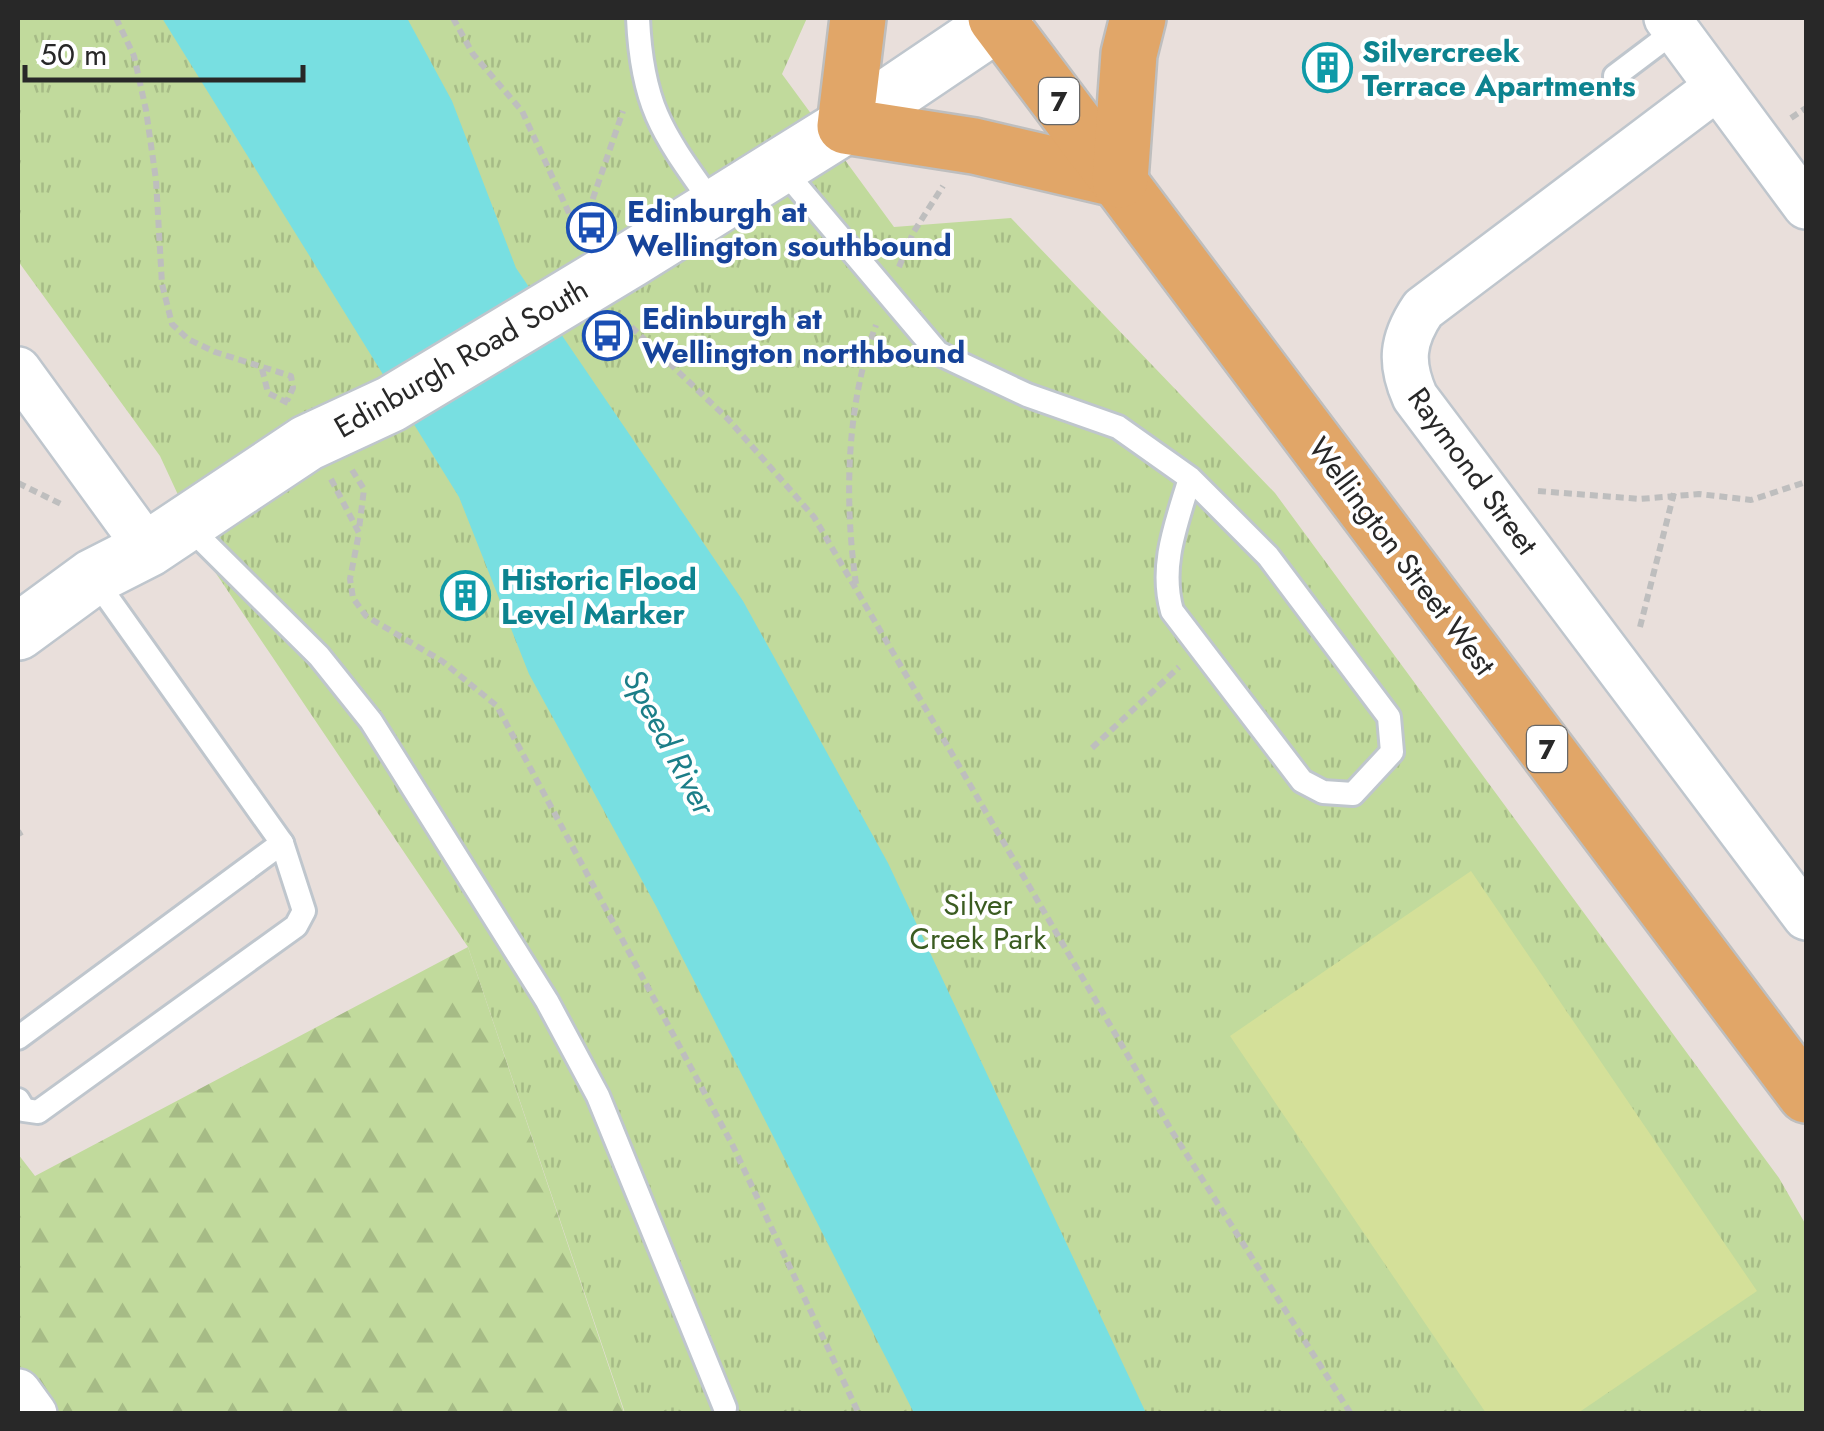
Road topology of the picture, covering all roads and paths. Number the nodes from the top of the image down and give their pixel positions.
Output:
1 (116, 18) edge
2 (454, 18) edge
3 (638, 18) edge
4 (858, 18) edge
5 (1138, 18) edge
6 (1000, 19) edge
7 (1672, 24) edge
8 (640, 71) junction
9 (1615, 76) dead end
10 (1716, 88) junction
11 (1806, 108) edge
12 (1788, 120) dead end
13 (845, 126) junction
14 (780, 166) junction
15 (949, 176) dead end
16 (1120, 180) junction
17 (1806, 206) edge
18 (715, 207) junction
19 (887, 295) junction
20 (622, 318) dead end
21 (18, 370) edge
22 (316, 438) junction
23 (1190, 478) junction
24 (1806, 482) edge
25 (18, 484) edge
26 (1482, 486) junction
27 (1674, 493) junction
28 (67, 507) dead end
29 (358, 533) junction
30 (167, 536) junction
31 (92, 577) junction
32 (856, 586) junction
33 (18, 632) edge
34 (1636, 643) dead end
35 (1200, 648) junction
36 (1092, 748) dead end
37 (282, 843) junction
38 (1806, 917) edge
39 (18, 1038) edge
40 (1806, 1095) edge
41 (18, 1100) edge
42 (18, 1392) edge
43 (725, 1408) dead end
44 (34, 1414) edge
45 (859, 1414) edge
46 (1350, 1414) edge

1 - 22 path
2 - 8 path
3 - 8 lane
4 - 13 main road
5 - 16 main road
6 - 13 main road, Edinburgh Road South
6 - 16 main road, Wellington Street West / 7
7 - 9 lane
7 - 10 street
8 - 18 lane
10 - 17 street
10 - 26 street, Raymond Street
11 - 12 path
13 - 14 main road, Edinburgh Road South
13 - 16 main road
14 - 18 main road, Edinburgh Road South
14 - 19 lane
15 - 19 path
16 - 40 main road, Wellington Street West / 7
18 - 22 main road, Edinburgh Road South
19 - 23 lane
19 - 32 path
20 - 32 path
21 - 30 street
22 - 29 path
22 - 29 path
22 - 30 main road, Edinburgh Road South
23 - 35 lane
23 - 35 lane
24 - 27 path
25 - 28 path
26 - 27 path
26 - 38 street, Raymond Street
27 - 34 path
29 - 45 path
30 - 31 main road, Edinburgh Road South
30 - 43 lane
31 - 33 main road, Edinburgh Road South
31 - 37 lane
32 - 46 path
35 - 36 path
37 - 39 lane
37 - 41 lane
42 - 44 street

